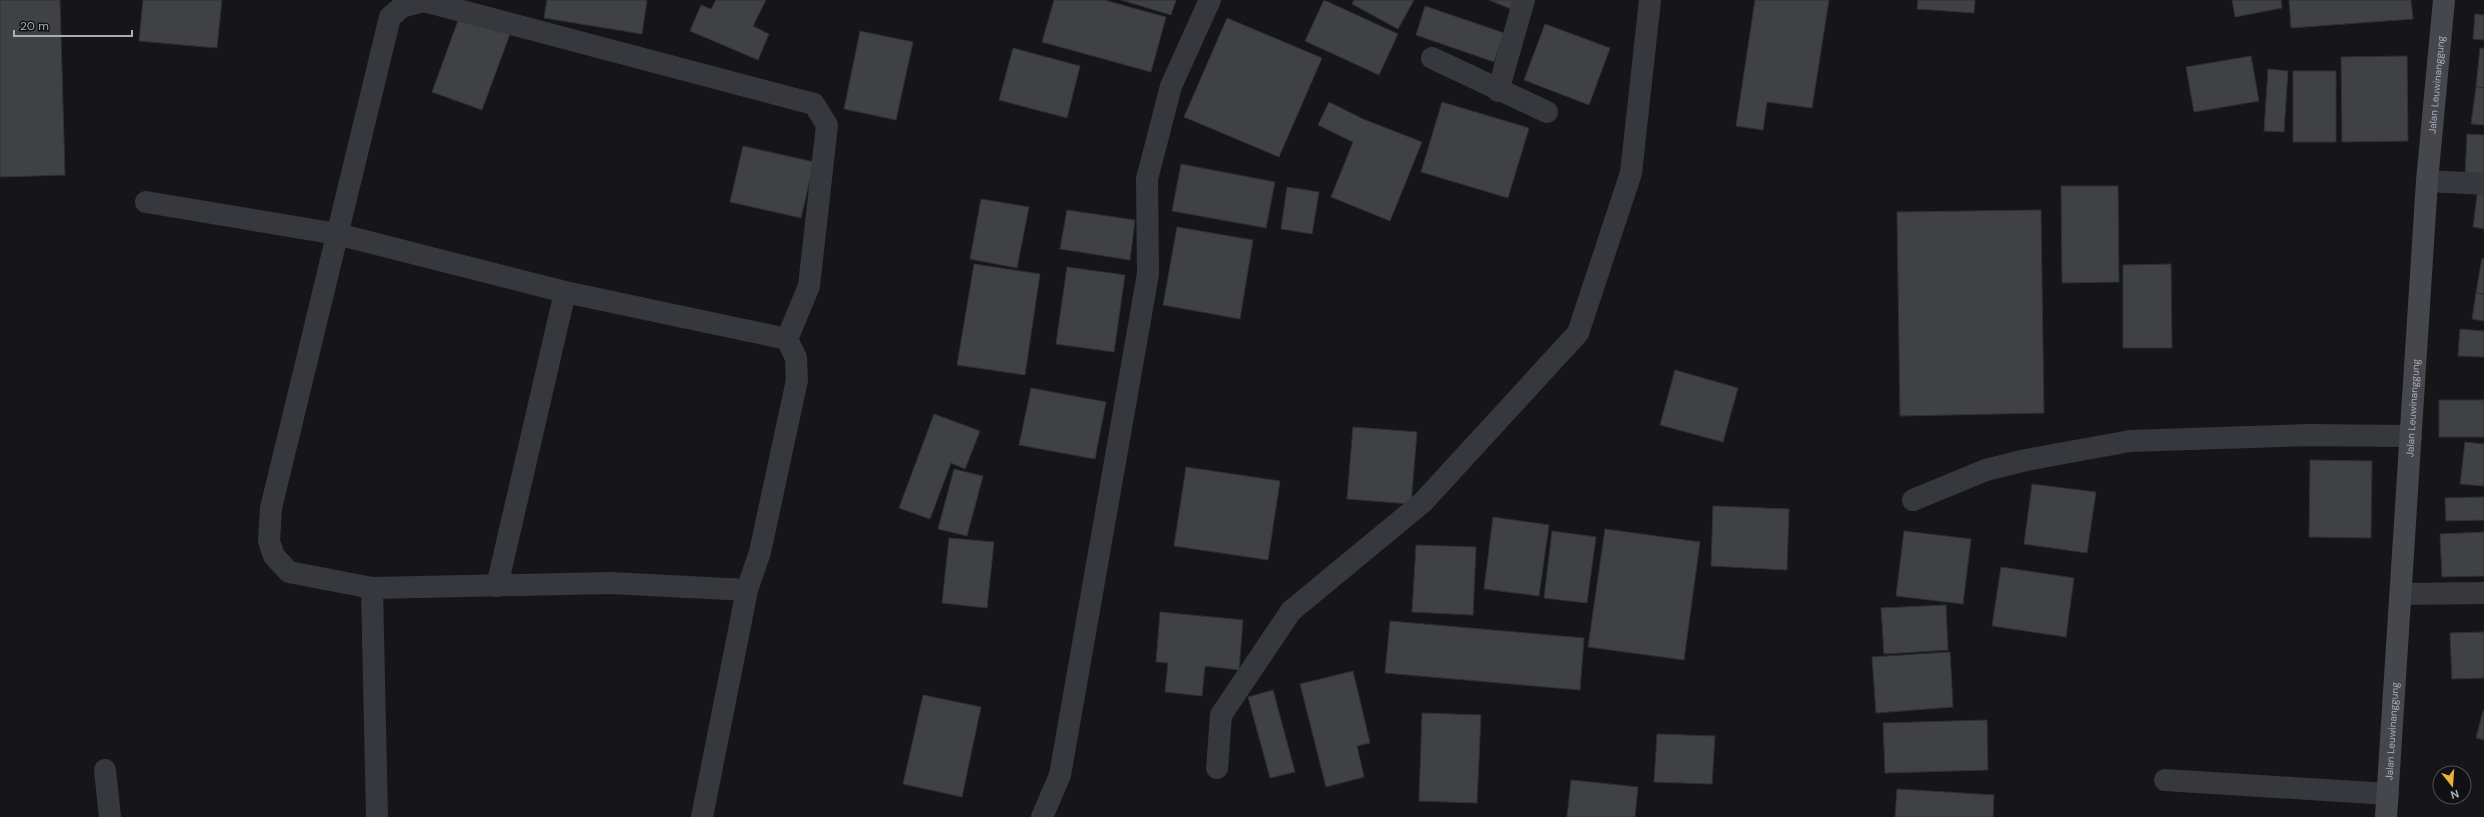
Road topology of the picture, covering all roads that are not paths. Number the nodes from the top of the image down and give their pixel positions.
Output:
1 (1210, 0) edge
2 (1524, 0) edge
3 (1650, 0) edge
4 (2444, 0) edge
5 (1432, 58) dead end
6 (1498, 91) junction
7 (1547, 112) dead end
8 (2427, 182) junction
9 (2484, 184) edge
10 (146, 202) dead end
11 (337, 234) junction
12 (565, 292) junction
13 (787, 339) junction
14 (2411, 436) junction
15 (1913, 500) dead end
16 (497, 586) junction
17 (372, 588) junction
18 (748, 590) junction
19 (2484, 593) edge
20 (2401, 594) junction
21 (1217, 768) dead end
22 (105, 770) dead end
23 (2165, 780) dead end
24 (2388, 794) junction
25 (110, 817) edge
26 (377, 817) edge
27 (702, 817) edge
28 (1042, 817) edge
29 (2386, 817) edge

1 - 28 street
2 - 6 street
3 - 21 street
4 - 8 main road, Jalan Leuwinanggung
5 - 6 street
6 - 7 street
8 - 9 street
8 - 14 main road, Jalan Leuwinanggung
10 - 11 street
11 - 12 street
11 - 13 street
11 - 17 street
12 - 13 street
12 - 16 street
13 - 18 street
14 - 15 street
14 - 20 main road, Jalan Leuwinanggung
16 - 17 street
16 - 18 street
17 - 26 street
18 - 27 street
19 - 20 street
20 - 24 main road, Jalan Leuwinanggung
22 - 25 street
23 - 24 street
24 - 29 main road, Jalan Leuwinanggung

